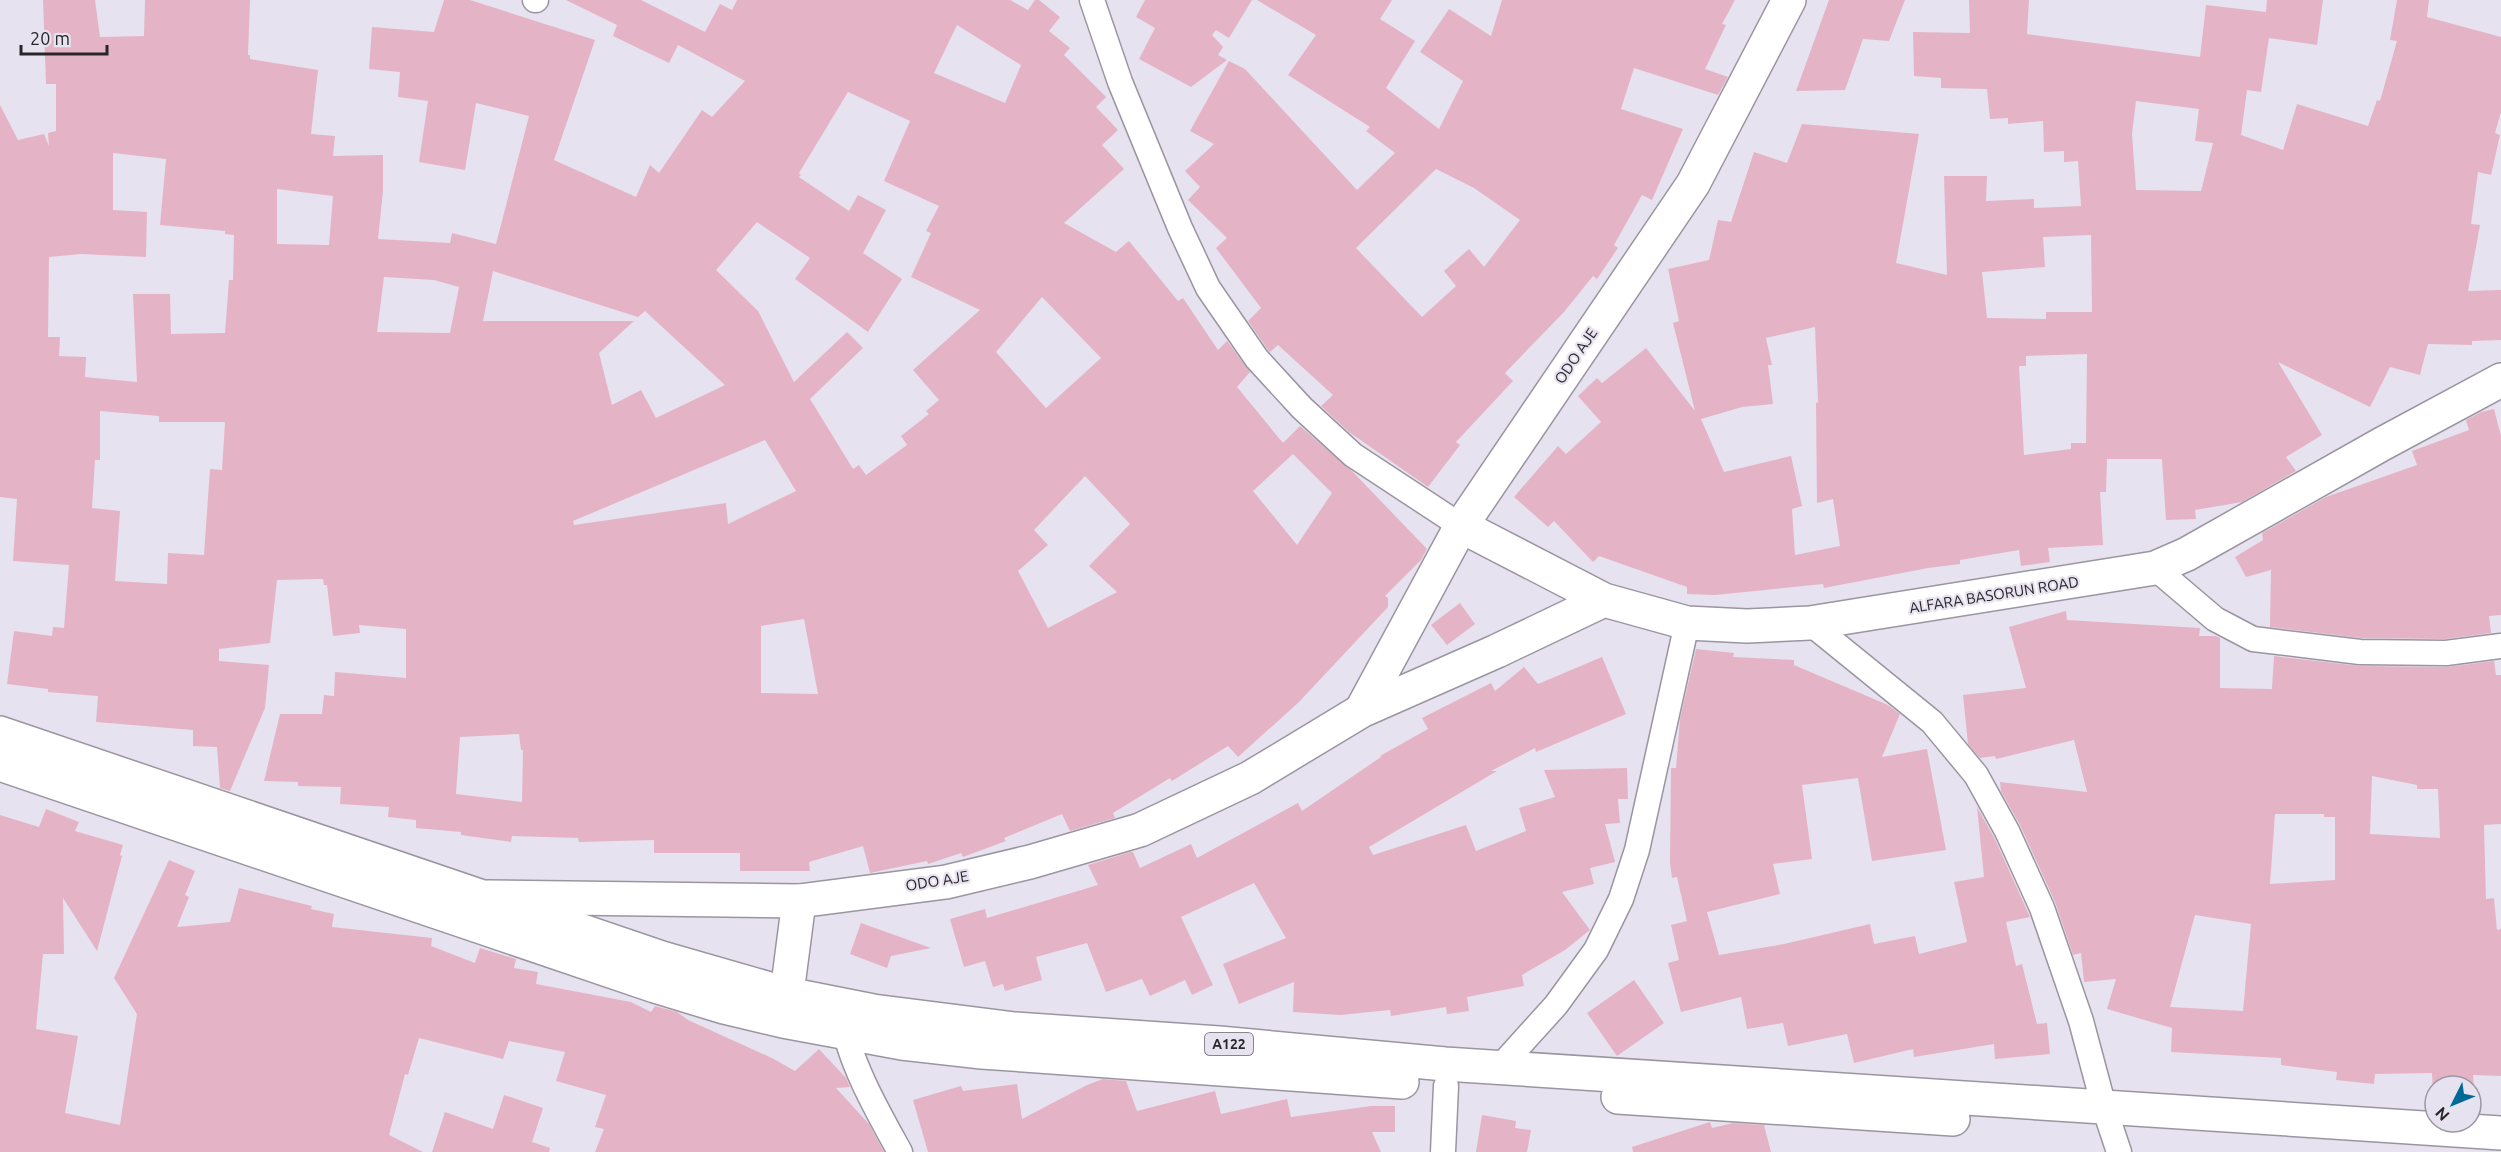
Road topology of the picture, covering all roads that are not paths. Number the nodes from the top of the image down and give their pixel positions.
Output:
1 (1092, 0) edge
2 (1789, 0) edge
3 (2501, 380) edge
4 (1461, 526) junction
5 (2155, 568) junction
6 (1604, 600) junction
7 (1687, 623) junction
8 (1810, 623) junction
9 (2501, 646) edge
10 (1360, 711) junction
11 (0, 733) edge
12 (0, 764) edge
13 (478, 896) junction
14 (799, 901) junction
15 (785, 1007) junction
16 (843, 1020) junction
17 (1500, 1067) junction
18 (1446, 1086) junction
19 (2112, 1129) edge
20 (2501, 1133) edge
21 (900, 1152) edge
22 (1443, 1152) edge
23 (2468, 1152) edge

1 - 4 street
2 - 4 main road, ODO AJE
3 - 5 main road, ALFARA BASORUN ROAD
4 - 6 main road, ALFARA BASORUN ROAD
4 - 10 main road, ODO AJE
5 - 8 main road, ALFARA BASORUN ROAD
5 - 9 street
6 - 7 main road, ALFARA BASORUN ROAD
6 - 10 main road, ODO AJE
7 - 8 main road, ALFARA BASORUN ROAD
7 - 17 street
8 - 19 street
10 - 14 main road, ODO AJE
11 - 13 main road, A122
12 - 15 main road, A122
13 - 14 main road, ODO AJE
13 - 15 main road, A122
14 - 15 main road
15 - 16 main road, A122
16 - 17 main road, A122
16 - 18 main road, A122
16 - 21 street
17 - 19 main road, A122
18 - 19 main road, A122
18 - 22 street
19 - 20 main road, A122
19 - 23 main road, A122

